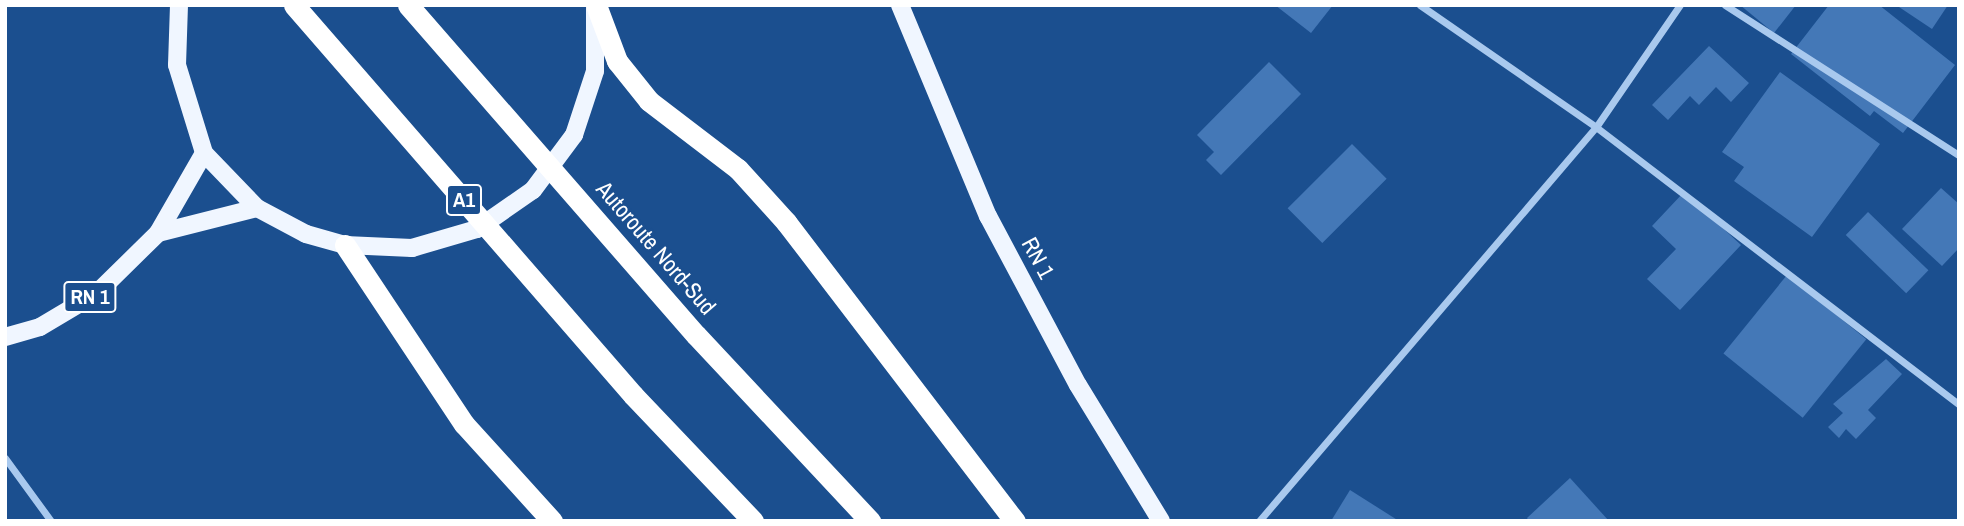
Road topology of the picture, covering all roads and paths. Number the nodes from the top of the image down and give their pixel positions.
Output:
1 (179, 5) edge
2 (294, 5) edge
3 (408, 5) edge
4 (595, 5) edge
5 (900, 5) edge
6 (1420, 5) edge
7 (1680, 5) edge
8 (1725, 5) edge
9 (1596, 127) junction
10 (204, 153) junction
11 (1959, 155) edge
12 (257, 208) junction
13 (158, 233) junction
14 (345, 246) junction
15 (5, 337) edge
16 (1959, 405) edge
17 (5, 458) edge
18 (51, 521) edge
19 (552, 521) edge
20 (753, 521) edge
21 (870, 521) edge
22 (1014, 521) edge
23 (1161, 521) edge
24 (1259, 521) edge

1 - 10 main road
2 - 20 highway, A1
3 - 21 highway, Autoroute Nord-Sud
4 - 14 main road
4 - 22 highway
5 - 23 main road, RN 1
6 - 9 street
7 - 9 street
8 - 11 street
9 - 16 street
9 - 24 street
10 - 12 main road
10 - 13 main road, RN 1
12 - 13 main road
12 - 14 main road
13 - 15 main road, RN 1
14 - 19 highway
17 - 18 street

